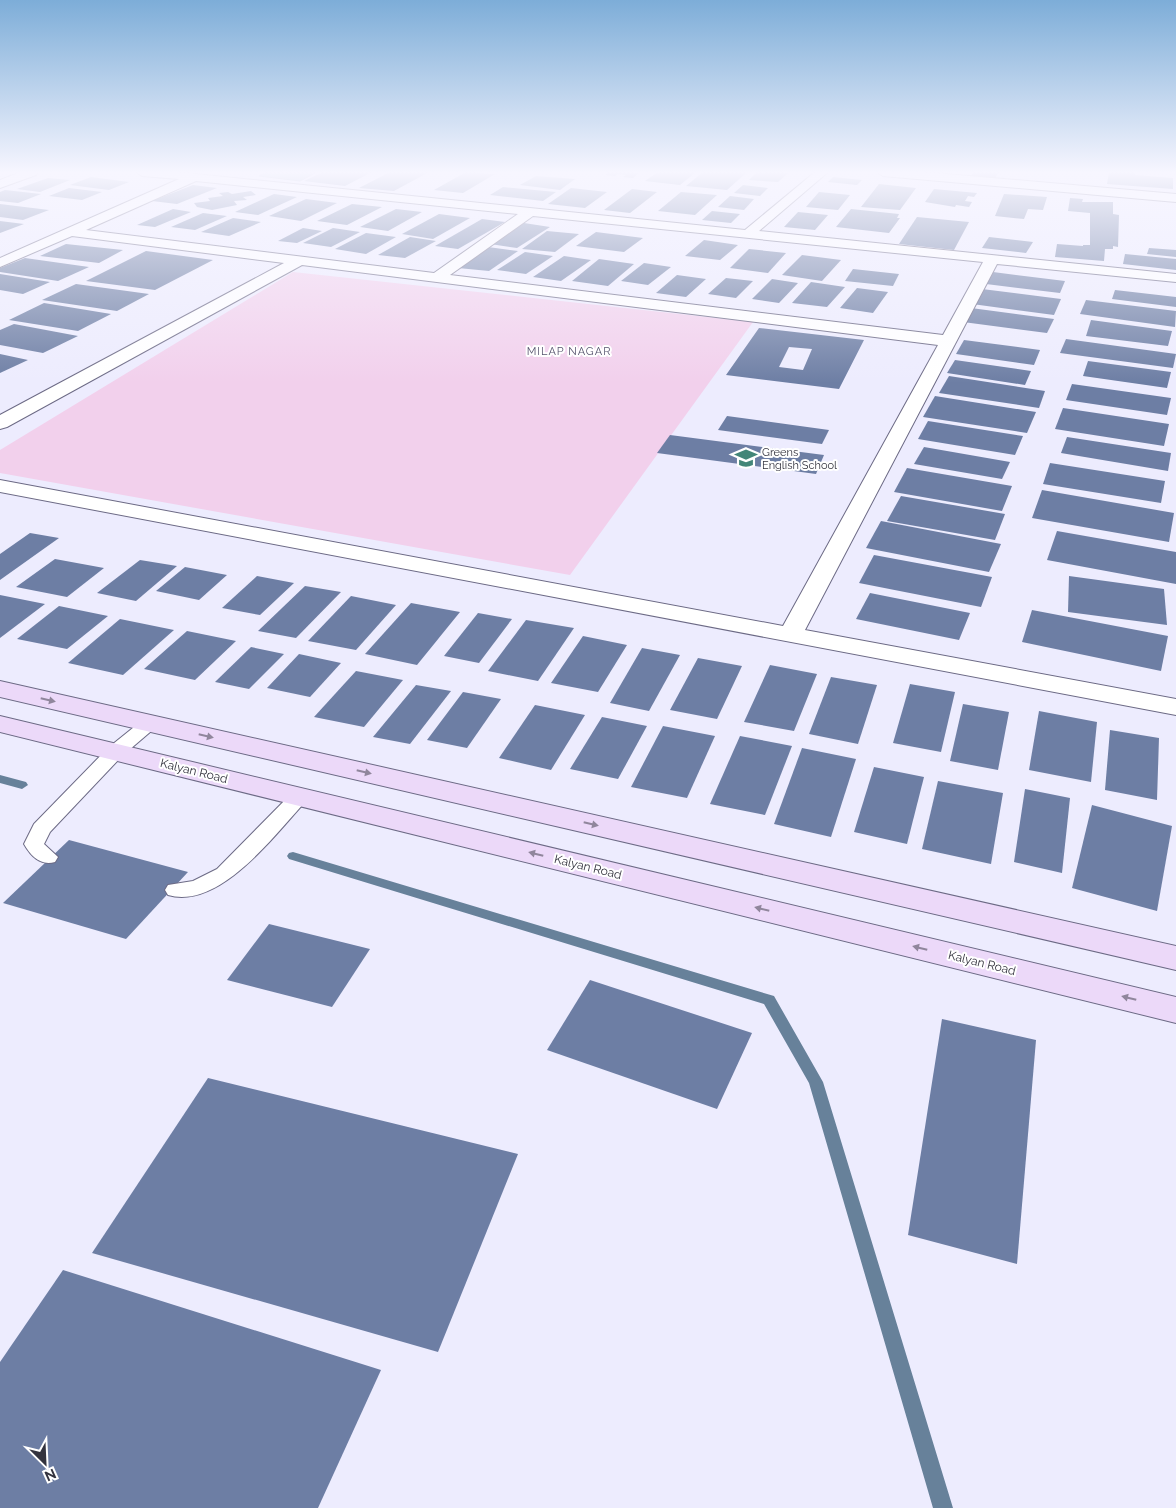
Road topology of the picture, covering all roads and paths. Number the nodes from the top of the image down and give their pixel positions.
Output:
1 (47, 242) edge
2 (156, 242) edge
3 (488, 242) edge
4 (830, 242) edge
5 (992, 259) junction
6 (300, 260) junction
7 (0, 263) edge
8 (438, 278) junction
9 (1176, 278) edge
10 (948, 341) junction
11 (0, 423) edge
12 (0, 486) edge
13 (791, 634) junction
14 (0, 689) edge
15 (1176, 707) edge
16 (150, 723) junction
17 (0, 724) edge
18 (115, 752) junction
19 (299, 797) junction
20 (48, 857) dead end
21 (176, 890) dead end
22 (1176, 958) edge
23 (1176, 1010) edge

1 - 7 street
2 - 6 street
3 - 8 street
4 - 5 street
5 - 9 street
5 - 10 street
6 - 8 street
6 - 11 street
8 - 10 street
10 - 13 street
12 - 13 street
13 - 15 street
14 -> 16 main road
16 - 18 lane
16 -> 22 main road
17 - 18 main road, Kalyan Road
18 - 19 main road, Kalyan Road
18 - 20 lane
19 - 21 lane
23 -> 19 main road, Kalyan Road

